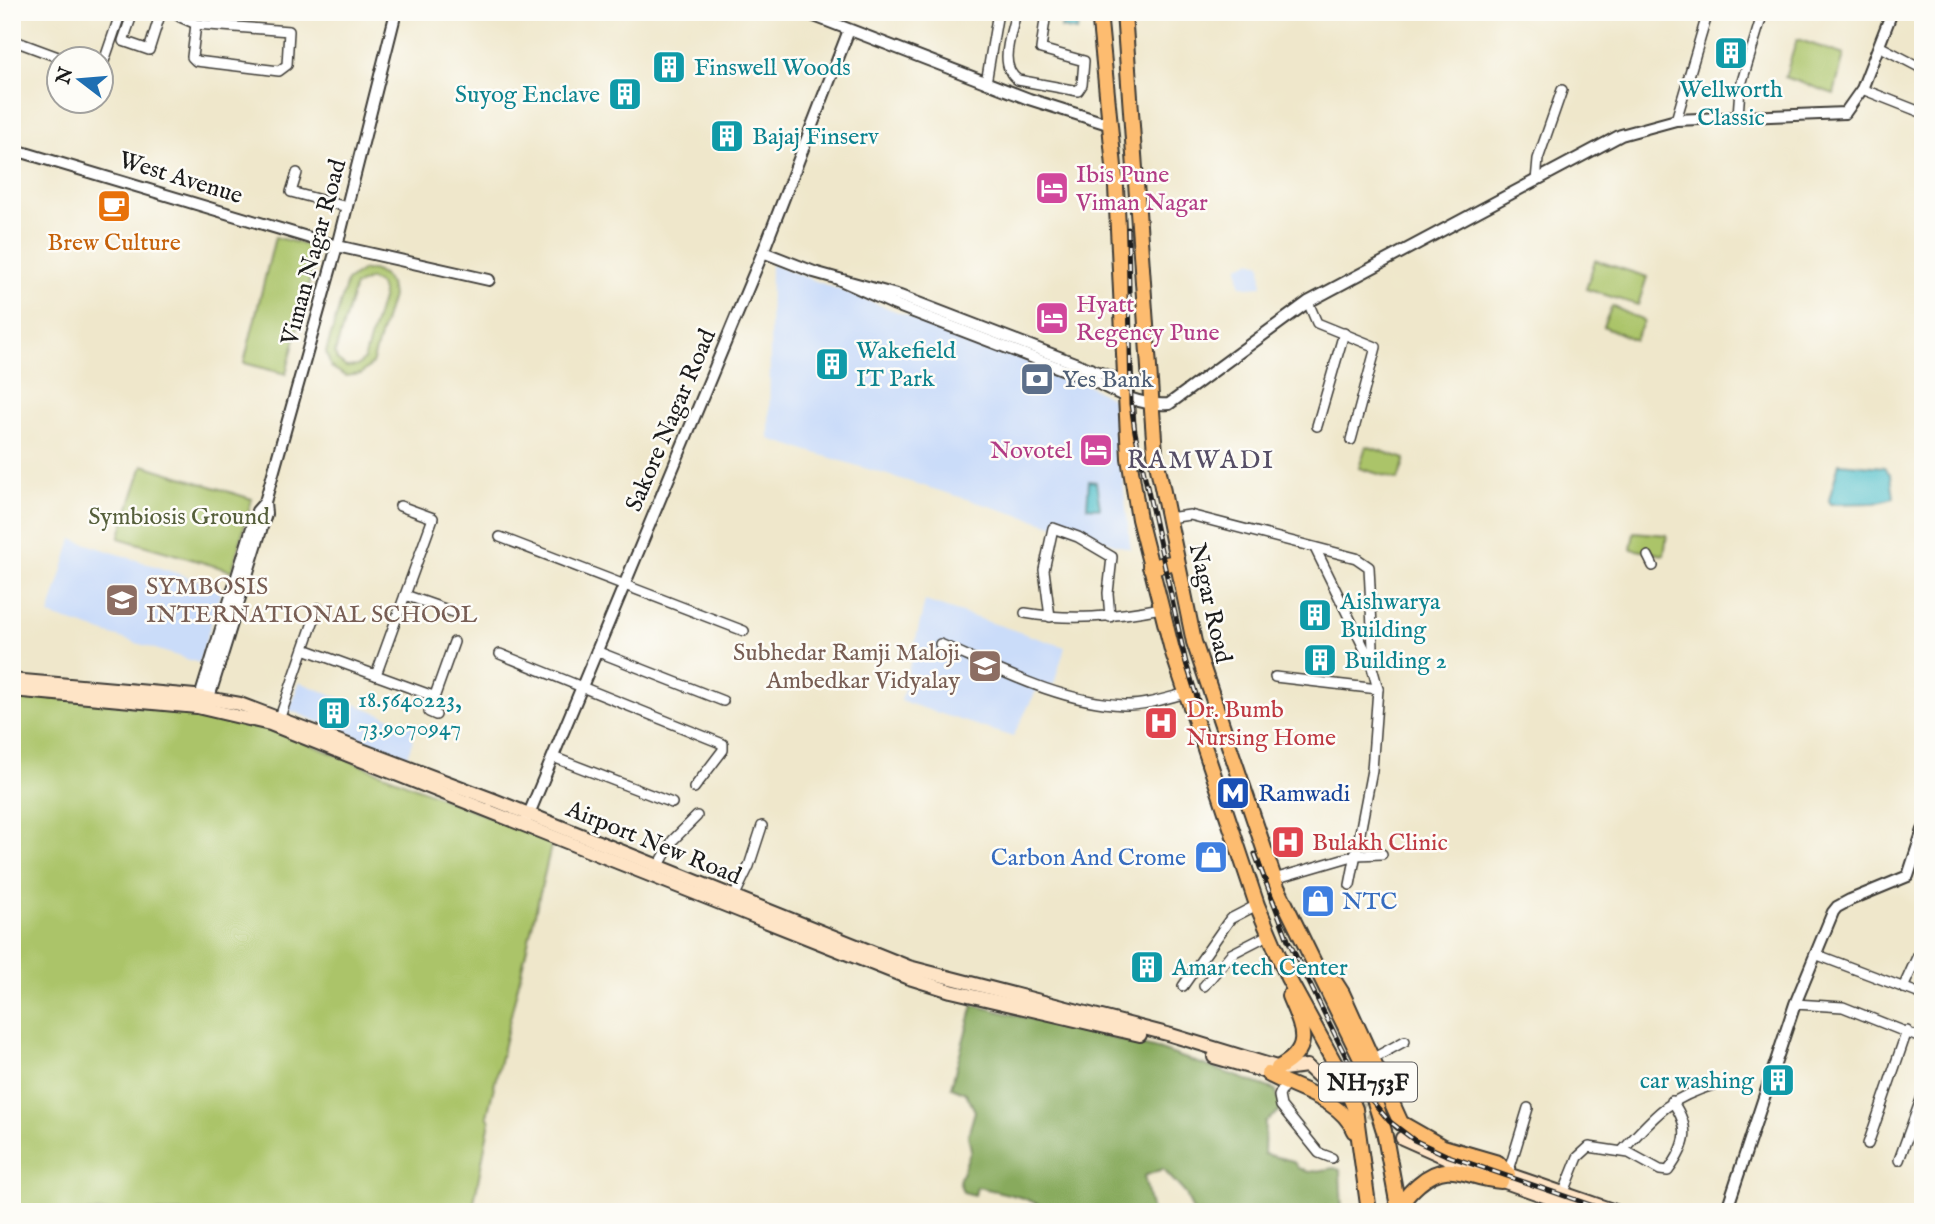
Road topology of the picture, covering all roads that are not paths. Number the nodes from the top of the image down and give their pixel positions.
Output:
1 (121, 12) edge
2 (133, 12) edge
3 (161, 12) edge
4 (180, 12) edge
5 (396, 12) edge
6 (804, 12) edge
7 (998, 12) edge
8 (1016, 12) edge
9 (1046, 12) edge
10 (1099, 12) edge
11 (1124, 12) edge
12 (1708, 12) edge
13 (1763, 12) edge
14 (1892, 12) edge
15 (196, 24) junction
16 (849, 30) junction
17 (12, 40) edge
18 (109, 46) edge
19 (1879, 46) junction
20 (46, 53) edge
21 (1923, 69) edge
22 (986, 83) junction
23 (1863, 89) junction
24 (1562, 90) dead end
25 (1923, 113) edge
26 (1738, 116) junction
27 (1676, 120) junction
28 (1111, 124) junction
29 (12, 149) edge
30 (296, 173) dead end
31 (1536, 181) junction
32 (347, 207) junction
33 (337, 246) junction
34 (763, 252) junction
35 (838, 279) junction
36 (489, 280) dead end
37 (1308, 302) junction
38 (1344, 333) junction
39 (1124, 382) junction
40 (1125, 397) junction
41 (1150, 398) junction
42 (1317, 426) dead end
43 (1351, 440) dead end
44 (400, 506) dead end
45 (1168, 518) junction
46 (500, 537) dead end
47 (1315, 548) junction
48 (1648, 556) dead end
49 (1177, 562) junction
50 (1653, 566) dead end
51 (1150, 567) junction
52 (624, 585) junction
53 (405, 594) junction
54 (318, 608) dead end
55 (1161, 608) junction
56 (1025, 613) dead end
57 (459, 614) dead end
58 (1051, 617) junction
59 (1110, 617) junction
60 (744, 631) dead end
61 (454, 642) dead end
62 (940, 645) dead end
63 (304, 649) junction
64 (596, 651) junction
65 (500, 654) dead end
66 (1370, 660) junction
67 (376, 675) junction
68 (1275, 677) dead end
69 (12, 680) edge
70 (582, 687) junction
71 (1378, 689) junction
72 (12, 690) edge
73 (1187, 693) junction
74 (433, 696) junction
75 (723, 701) dead end
76 (203, 703) junction
77 (436, 715) dead end
78 (280, 717) junction
79 (553, 757) junction
80 (694, 788) dead end
81 (672, 803) dead end
82 (697, 816) dead end
83 (527, 820) junction
84 (762, 826) dead end
85 (1922, 834) edge
86 (1382, 854) dead end
87 (1356, 855) junction
88 (658, 867) junction
89 (1274, 879) junction
90 (1350, 885) dead end
91 (734, 897) junction
92 (1257, 905) junction
93 (1270, 934) junction
94 (1923, 944) edge
95 (1815, 954) junction
96 (1285, 970) junction
97 (1183, 986) dead end
98 (1204, 986) dead end
99 (1903, 988) junction
100 (1923, 995) edge
101 (1795, 1004) junction
102 (1907, 1031) junction
103 (1923, 1039) edge
104 (1405, 1041) dead end
105 (1367, 1061) junction
106 (1273, 1071) junction
107 (1285, 1083) junction
108 (1716, 1084) dead end
109 (1325, 1087) tunnel mouth
110 (1923, 1094) edge
111 (1672, 1101) junction
112 (1528, 1108) dead end
113 (1404, 1135) tunnel mouth
114 (1868, 1144) dead end
115 (1622, 1151) junction
116 (1362, 1152) junction
117 (1332, 1158) dead end
118 (1899, 1160) dead end
119 (1504, 1179) junction
120 (1562, 1197) junction
121 (1369, 1212) edge
122 (1399, 1212) edge
123 (1589, 1212) edge
124 (1618, 1212) edge
125 (1726, 1212) edge

1 - 18 street
2 - 3 street
4 - 15 street
5 - 32 street, Viman Nagar Road
6 - 16 street
7 - 22 street
8 - 9 street
10 - 28 highway, Nagar Road / NH753F
11 - 41 highway, Nagar Road
12 - 27 street
13 - 26 street
14 - 19 street
15 - 15 street
16 - 22 street
16 - 34 street, Sakore Nagar Road
17 - 20 street
19 - 21 street
19 - 23 street
22 - 28 street
23 - 25 street
23 - 26 street
24 - 31 street
26 - 27 street
27 - 31 street
28 - 39 highway, Nagar Road / NH753F
29 - 33 street, West Avenue
30 - 32 street
31 - 37 street
32 - 33 street, Viman Nagar Road
33 - 36 street, West Avenue
33 - 76 street, Viman Nagar Road
34 - 35 street
34 - 52 street, Sakore Nagar Road
35 - 39 street
35 - 40 street
37 - 38 street
37 - 41 street
38 - 42 street
38 - 43 street
39 - 40 highway, Nagar Road / NH753F
40 - 41 street
40 - 51 highway, Nagar Road / NH753F
41 - 45 highway, Nagar Road
44 - 53 street
45 - 47 street
45 - 49 highway, Nagar Road
46 - 52 street
47 - 66 street
47 - 66 street
48 - 50 street
49 - 51 highway
49 - 89 highway, Nagar Road
51 - 55 highway, Nagar Road / NH753F
52 - 60 street
52 - 64 street, Sakore Nagar Road
53 - 57 street
53 - 67 street
54 - 63 street
55 - 59 street
55 - 73 highway, Nagar Road / NH753F
56 - 58 street
58 - 59 street
58 - 59 street
61 - 74 street
62 - 73 street
63 - 67 street
63 - 78 street
64 - 70 street, Sakore Nagar Road
64 - 75 street
65 - 70 street
66 - 71 street
67 - 74 street
68 - 71 street
69 - 76 main road, Airport New Road
70 - 79 street, Sakore Nagar Road
70 - 80 street
71 - 87 street
72 - 76 main road, Airport New Road
73 - 92 highway, Nagar Road / NH753F
74 - 77 street
76 - 78 main road, Airport New Road
76 - 83 main road, Airport New Road
78 - 83 main road, Airport New Road
79 - 81 street
79 - 83 street, Sakore Nagar Road
82 - 88 street
83 - 88 main road, Airport New Road
83 - 106 main road, Airport New Road
84 - 91 street
85 - 95 street
86 - 87 street
87 - 89 street
87 - 90 street
88 - 91 main road, Airport New Road
89 - 105 highway, Nagar Road
91 - 106 main road, Airport New Road
92 - 93 highway, Nagar Road / NH753F
92 - 97 street
93 - 96 highway, Nagar Road / NH753F
93 - 98 street
94 - 99 street
95 - 99 street
95 - 101 street
96 - 106 highway
96 - 116 highway, Nagar Road / NH753F
99 - 100 street
101 - 102 street
101 - 125 street
102 - 103 street
102 - 114 street
104 - 105 street
105 - 119 highway
105 - 122 highway, NH753F
106 - 107 highway
106 - 109 main road
107 - 116 highway
107 - 117 street
108 - 111 street
110 - 118 street
111 - 115 street
111 - 115 street
112 - 119 street
113 - 119 main road
115 - 120 street
116 - 121 highway, Nagar Road / NH753F
119 - 120 main road
119 - 122 highway
120 - 123 main road
120 - 124 main road

